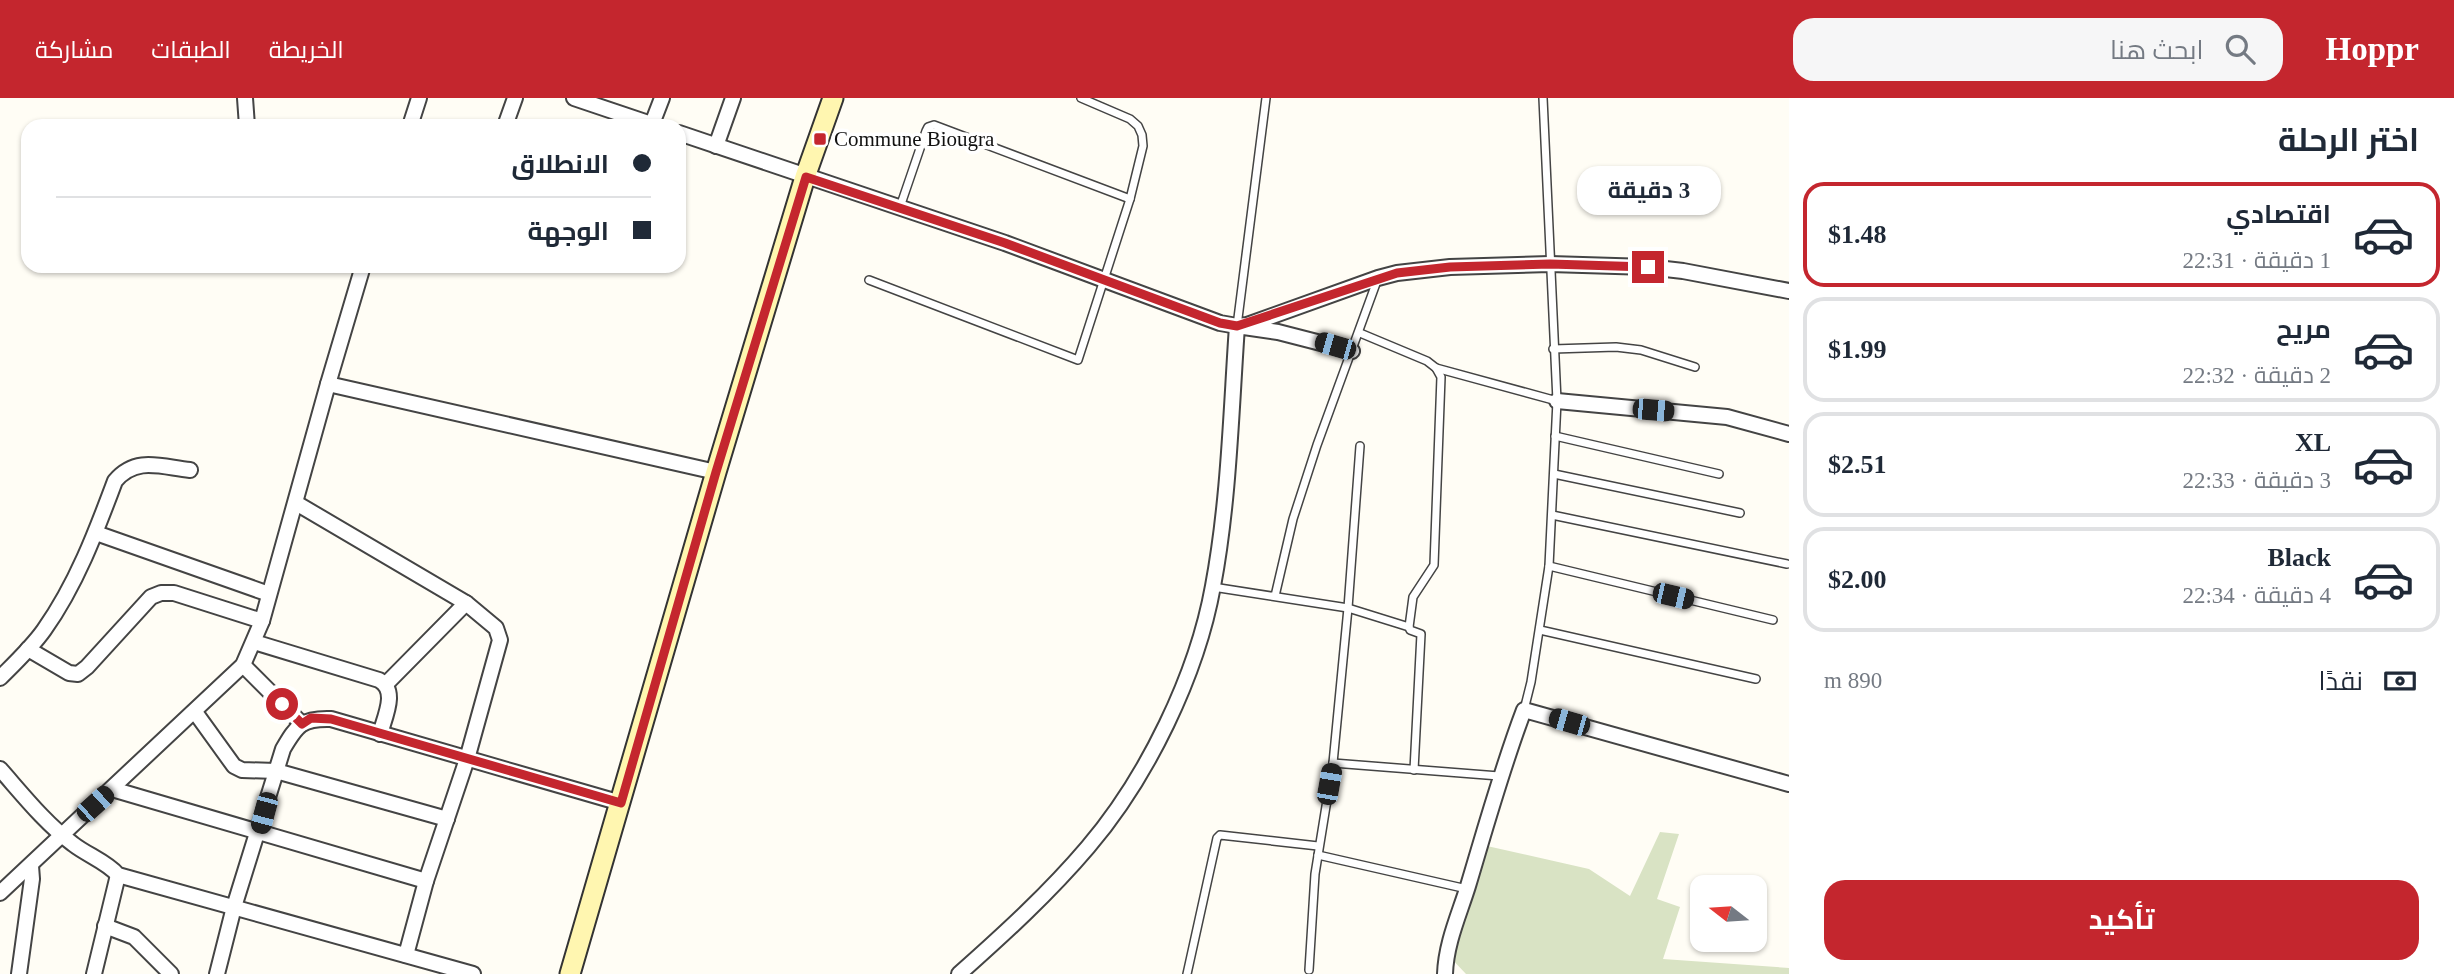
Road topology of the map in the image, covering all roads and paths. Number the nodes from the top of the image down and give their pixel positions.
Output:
1 (245, 98) edge
2 (419, 98) edge
3 (515, 98) edge
4 (574, 98) edge
5 (662, 98) edge
6 (733, 98) edge
7 (833, 98) edge
8 (1081, 98) edge
9 (1266, 98) edge
10 (1542, 98) edge
11 (246, 119) edge
12 (412, 119) edge
13 (508, 119) edge
14 (637, 119) edge
15 (657, 119) edge
16 (686, 136) edge
17 (716, 146) junction
18 (806, 177) junction
19 (1130, 199) junction
20 (900, 208) junction
21 (1550, 264) junction
22 (361, 273) edge
23 (1378, 278) junction
24 (1105, 279) junction
25 (869, 280) dead end
26 (1789, 291) edge
27 (1237, 326) junction
28 (1360, 332) junction
29 (1553, 349) junction
30 (1352, 351) junction
31 (1695, 367) dead end
32 (1436, 368) junction
33 (328, 384) junction
34 (1557, 401) junction
35 (1789, 434) edge
36 (1555, 436) junction
37 (1360, 446) dead end
38 (190, 470) dead end
39 (716, 472) junction
40 (1554, 474) junction
41 (1719, 474) dead end
42 (296, 503) junction
43 (1740, 513) dead end
44 (1552, 515) junction
45 (96, 533) junction
46 (1787, 564) edge
47 (1549, 566) junction
48 (1213, 587) junction
49 (269, 594) junction
50 (1275, 596) junction
51 (466, 603) junction
52 (1348, 608) junction
53 (1773, 620) dead end
54 (262, 621) junction
55 (1409, 627) junction
56 (1540, 630) junction
57 (254, 642) junction
58 (28, 649) junction
59 (243, 665) junction
60 (0, 678) edge
61 (1756, 679) dead end
62 (386, 684) junction
63 (1524, 710) junction
64 (195, 712) junction
65 (302, 724) junction
66 (380, 734) junction
67 (467, 759) junction
68 (1333, 763) junction
69 (0, 769) edge
70 (1414, 770) junction
71 (276, 771) junction
72 (1499, 776) junction
73 (1789, 783) edge
74 (112, 789) junction
75 (621, 803) junction
76 (447, 819) junction
77 (61, 834) junction
78 (259, 834) junction
79 (1318, 851) junction
80 (31, 866) junction
81 (118, 875) junction
82 (426, 881) junction
83 (1467, 889) junction
84 (0, 893) edge
85 (234, 907) junction
86 (106, 926) junction
87 (406, 955) junction
88 (1309, 970) dead end
89 (19, 974) edge
90 (94, 974) edge
91 (171, 974) edge
92 (217, 974) edge
93 (472, 974) edge
94 (569, 974) edge
95 (959, 974) edge
96 (1188, 974) edge
97 (1445, 974) edge

1 - 11 street
2 - 12 street
3 - 13 street
4 - 14 street
5 - 15 street
6 - 17 street
7 - 18 main road
8 - 19 lane
9 - 27 lane
10 - 21 lane
16 - 17 street
17 - 18 street
18 - 20 street
18 - 39 main road
19 - 20 lane
19 - 24 lane
20 - 24 street
21 - 23 street
21 - 26 street
21 - 29 lane
22 - 33 street
23 - 27 street
23 - 28 lane
24 - 25 lane
24 - 27 street
27 - 30 street
27 - 48 street
28 - 30 lane
28 - 32 lane
29 - 31 lane
29 - 34 lane
30 - 50 lane
32 - 34 lane
32 - 55 lane
33 - 39 street
33 - 42 street
34 - 35 street
34 - 36 lane
36 - 40 lane
36 - 41 lane
37 - 52 lane
38 - 45 street
39 - 75 main road
40 - 43 lane
40 - 44 lane
42 - 49 street
42 - 51 street
44 - 46 lane
44 - 47 lane
45 - 49 street
45 - 58 street
47 - 53 lane
47 - 56 lane
48 - 50 lane
48 - 95 street
49 - 54 street
50 - 52 lane
51 - 62 street
51 - 67 street
52 - 55 lane
52 - 68 lane
54 - 57 street
54 - 58 street
55 - 70 lane
56 - 61 lane
56 - 63 lane
57 - 59 street
57 - 62 street
58 - 60 street
59 - 64 street
59 - 65 street
62 - 66 street
63 - 72 street
63 - 73 street
64 - 71 street
64 - 74 street
65 - 66 street
65 - 71 street
66 - 67 street
67 - 75 street
67 - 76 street
68 - 70 lane
68 - 79 lane
69 - 77 street
70 - 72 lane
71 - 76 street
71 - 78 street
72 - 83 street
74 - 77 street
74 - 78 street
75 - 94 main road
76 - 82 street
77 - 80 street
77 - 81 street
78 - 82 street
78 - 85 street
79 - 83 lane
79 - 88 lane
79 - 96 lane
80 - 84 street
80 - 89 street
81 - 85 street
81 - 86 street
82 - 87 street
83 - 97 street
85 - 87 street
85 - 92 street
86 - 90 street
86 - 91 street
87 - 93 street

